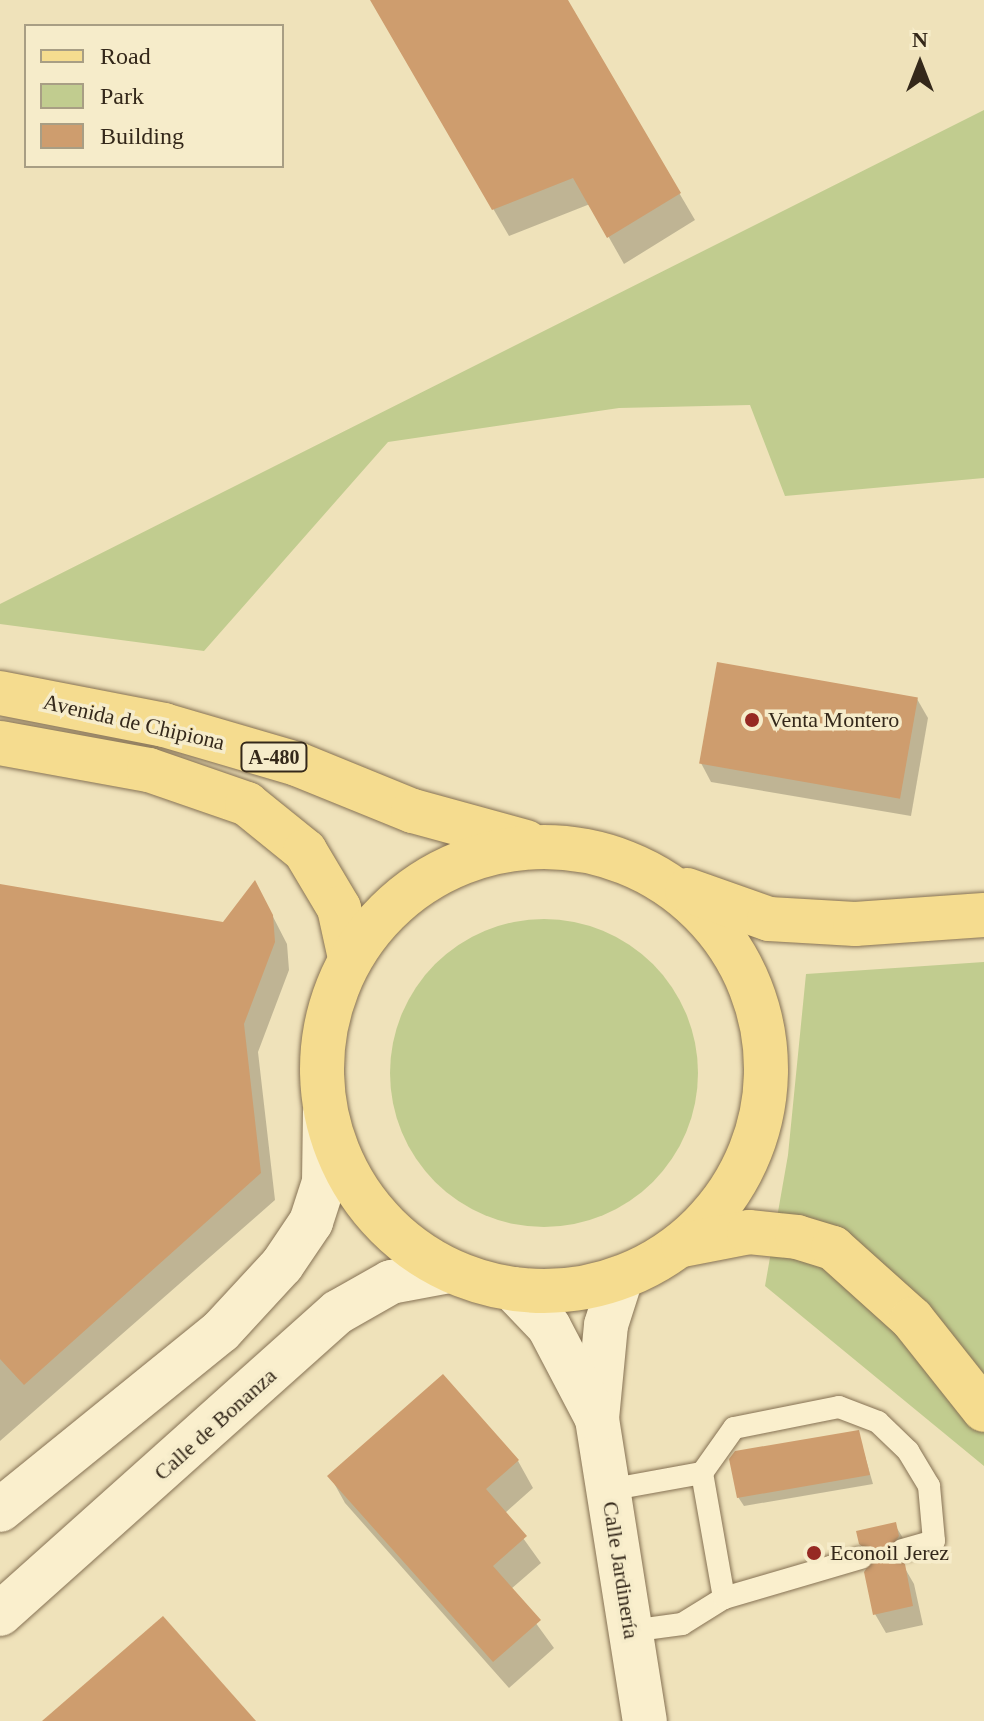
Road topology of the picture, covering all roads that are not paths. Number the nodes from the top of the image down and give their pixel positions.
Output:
1 (0, 693) edge
2 (0, 743) edge
3 (540, 846) junction
4 (669, 884) junction
5 (984, 915) edge
6 (350, 958) junction
7 (325, 1112) junction
8 (683, 1245) junction
9 (450, 1271) junction
10 (621, 1278) junction
11 (513, 1289) junction
12 (984, 1410) edge
13 (597, 1419) junction
14 (702, 1473) junction
15 (608, 1490) junction
16 (0, 1510) edge
17 (902, 1550) dead end
18 (861, 1558) dead end
19 (724, 1598) junction
20 (0, 1614) edge
21 (631, 1631) junction
22 (645, 1721) edge

1 - 3 main road, Avenida de Chipiona / A-480
2 - 6 main road, Avenida de Chipiona / A-480
3 - 4 main road
3 - 6 main road
4 - 5 main road
4 - 8 main road
6 - 7 main road
7 - 9 main road
7 - 16 street
8 - 10 main road
8 - 12 main road
9 - 11 main road
9 - 20 street, Calle de Bonanza
10 - 11 main road
10 - 13 street, Calle Jardinería
11 - 13 street, Calle Jardinería
13 - 15 street, Calle Jardinería
14 - 15 lane
14 - 17 lane
14 - 19 lane
15 - 21 street, Calle Jardinería
18 - 19 lane
19 - 21 lane
21 - 22 street, Calle Jardinería

